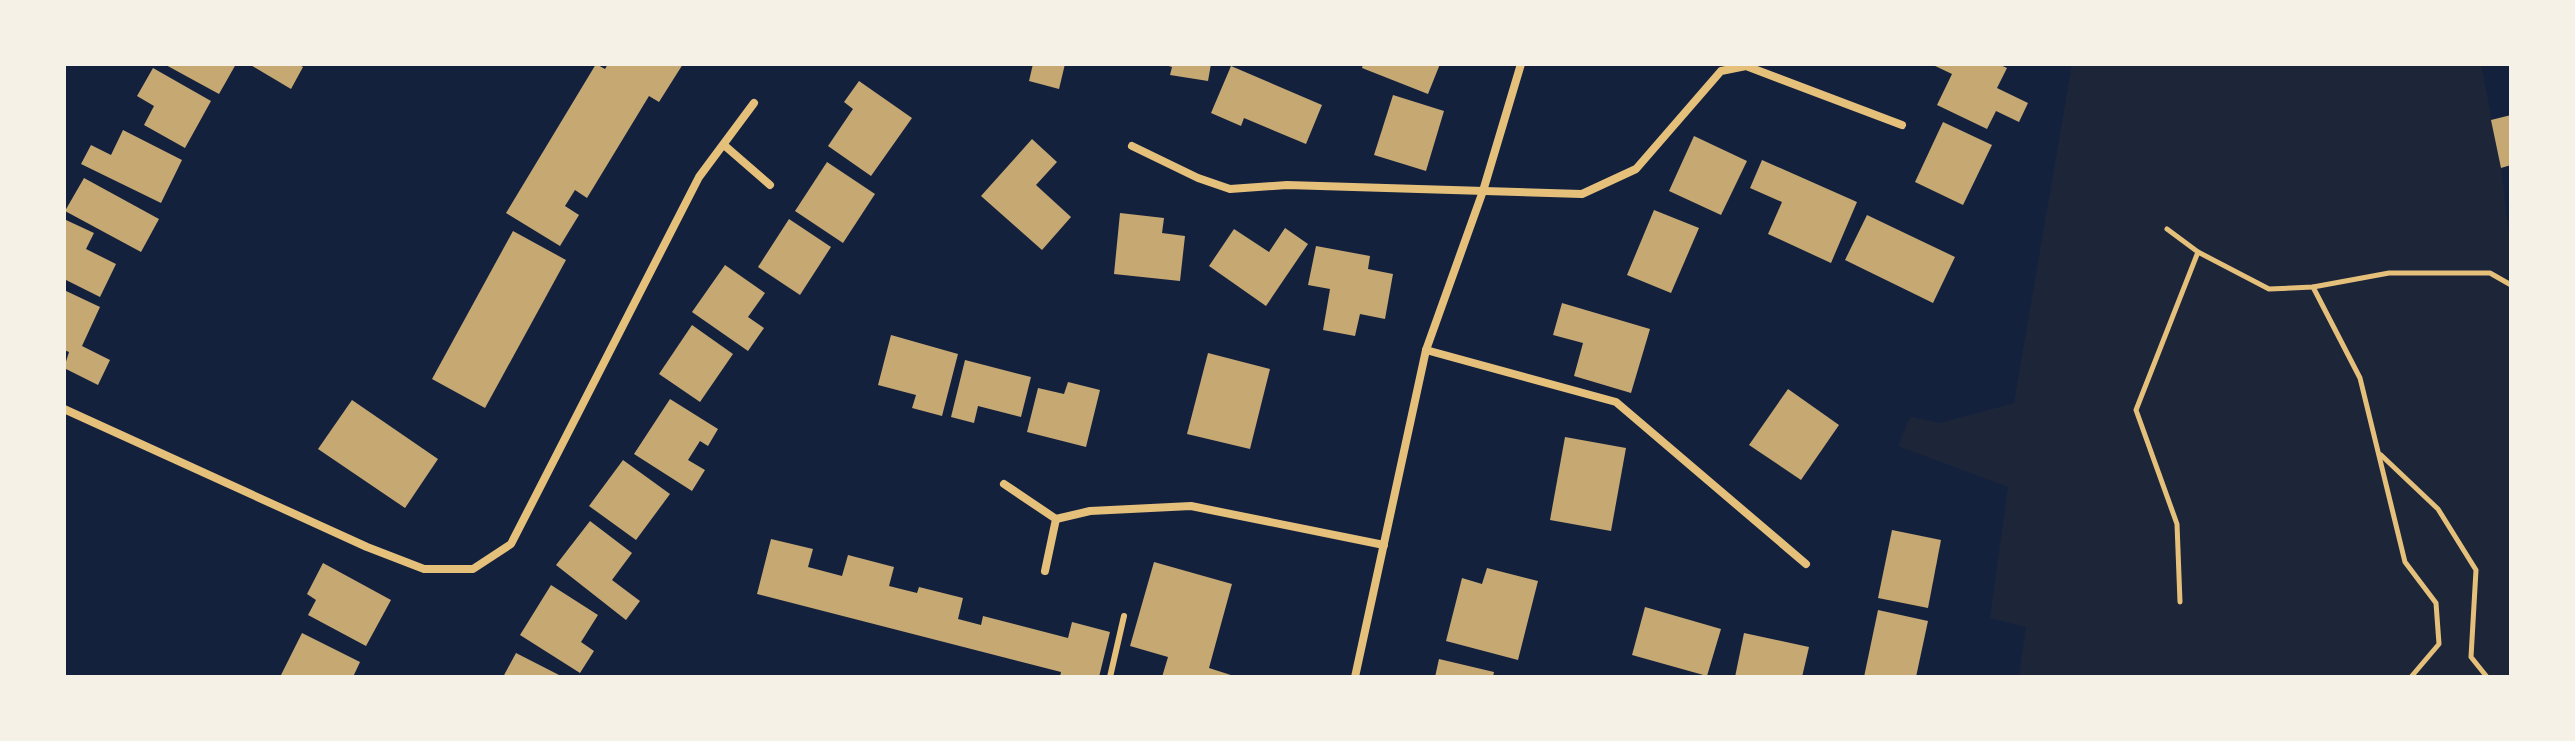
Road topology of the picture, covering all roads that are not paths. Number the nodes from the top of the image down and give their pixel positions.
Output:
1 (1521, 64) edge
2 (754, 103) dead end
3 (1902, 125) dead end
4 (724, 145) junction
5 (1132, 146) dead end
6 (770, 185) dead end
7 (1483, 191) junction
8 (1426, 350) junction
9 (64, 409) edge
10 (1004, 484) dead end
11 (1056, 519) junction
12 (1384, 545) junction
13 (1806, 564) dead end
14 (1045, 571) dead end
15 (1124, 616) dead end
16 (1110, 677) edge
17 (1355, 677) edge

1 - 7 street
2 - 4 street
3 - 7 street
4 - 6 street
4 - 9 street
5 - 7 street
7 - 8 street
8 - 12 street
8 - 13 street
10 - 11 street
11 - 12 street
11 - 14 street
12 - 17 street
15 - 16 lane

